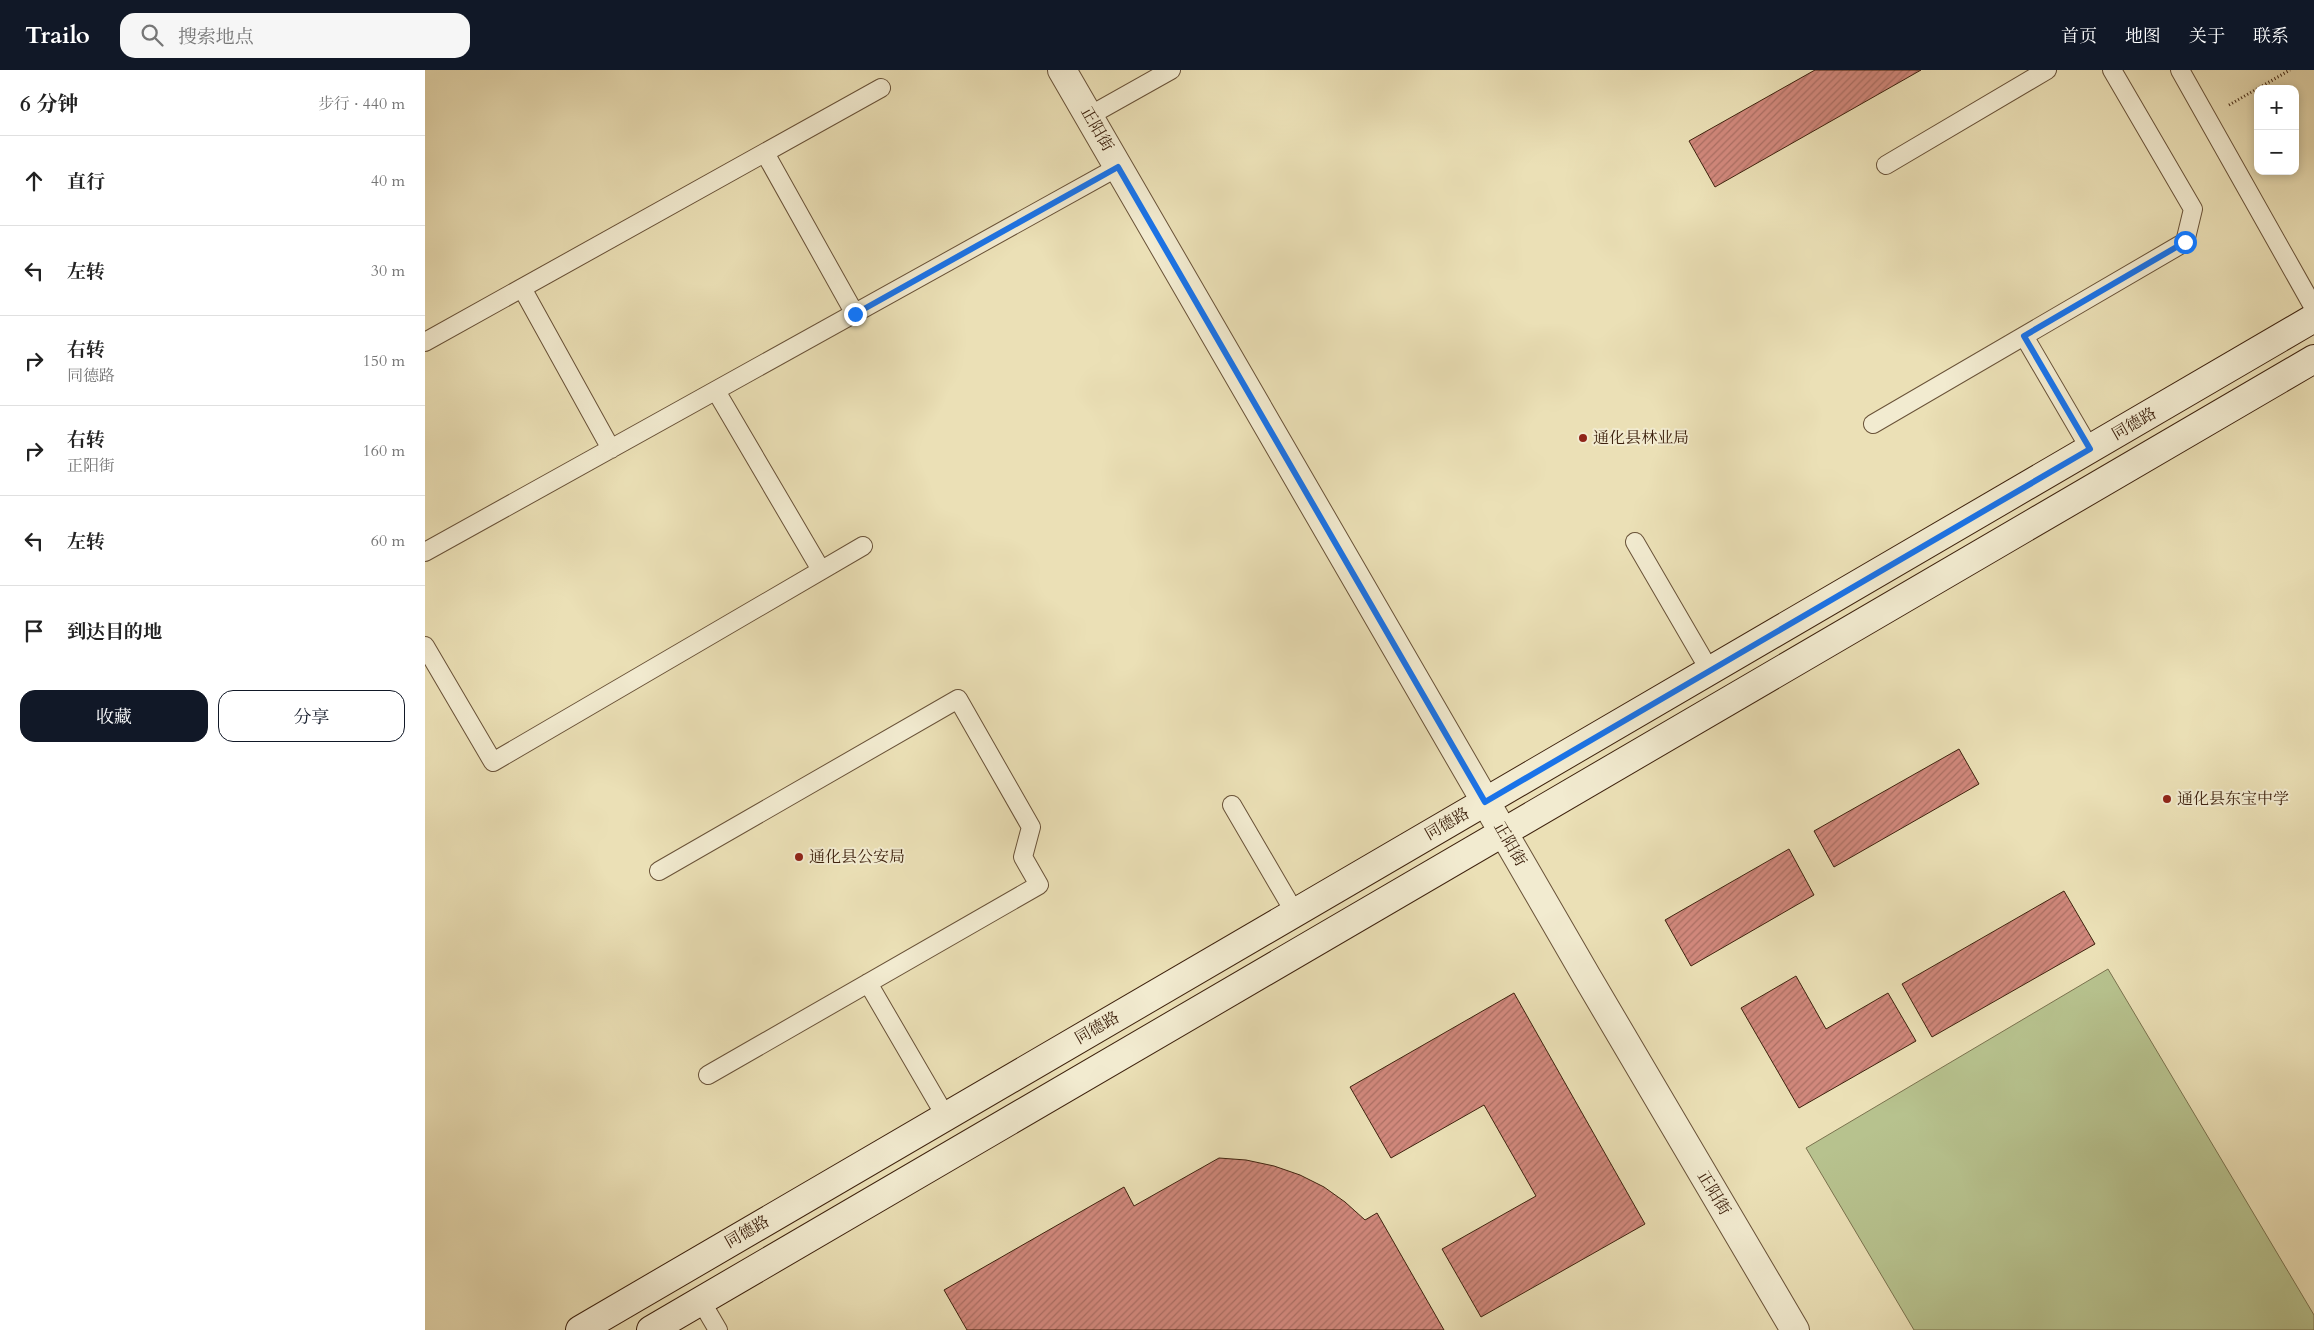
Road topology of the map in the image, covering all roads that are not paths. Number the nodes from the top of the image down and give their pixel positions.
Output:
1 (1062, 70) edge
2 (1171, 70) edge
3 (2047, 70) edge
4 (2112, 70) edge
5 (2180, 70) edge
6 (881, 88) dead end
7 (1089, 116) junction
8 (765, 153) junction
9 (1886, 164) dead end
10 (1118, 167) junction
11 (522, 288) junction
12 (2314, 308) edge
13 (855, 314) junction
14 (2314, 318) edge
15 (2024, 336) junction
16 (425, 342) edge
17 (2314, 359) edge
18 (716, 391) junction
19 (1873, 424) dead end
20 (611, 449) junction
21 (2090, 449) junction
22 (1635, 542) dead end
23 (863, 546) dead end
24 (425, 552) edge
25 (821, 570) junction
26 (425, 646) edge
27 (1711, 671) junction
28 (1485, 802) junction
29 (1232, 805) dead end
30 (1503, 832) junction
31 (659, 871) dead end
32 (1295, 913) junction
33 (868, 983) junction
34 (708, 1075) dead end
35 (946, 1116) junction
36 (701, 1301) junction
37 (580, 1330) edge
38 (651, 1330) edge
39 (718, 1330) edge
40 (1795, 1330) edge

1 - 7 main road, 正阳街
2 - 7 lane
3 - 9 lane
4 - 15 lane
5 - 12 lane
6 - 8 lane
7 - 10 main road, 正阳街
8 - 11 lane
8 - 13 lane
10 - 13 lane
10 - 28 main road, 正阳街
11 - 16 lane
11 - 20 lane
13 - 18 lane
14 - 21 main road, 同德路
15 - 19 lane
15 - 21 lane
17 - 30 main road
18 - 20 lane
18 - 25 lane
20 - 24 lane
21 - 27 main road, 同德路
22 - 27 lane
23 - 25 lane
25 - 26 lane
27 - 28 main road, 同德路
28 - 30 main road, 正阳街
28 - 32 main road, 同德路
29 - 32 lane
30 - 36 main road
30 - 40 main road, 正阳街
31 - 33 lane
32 - 35 main road, 同德路
33 - 34 lane
33 - 35 lane
35 - 37 main road, 同德路
36 - 38 main road
36 - 39 lane

